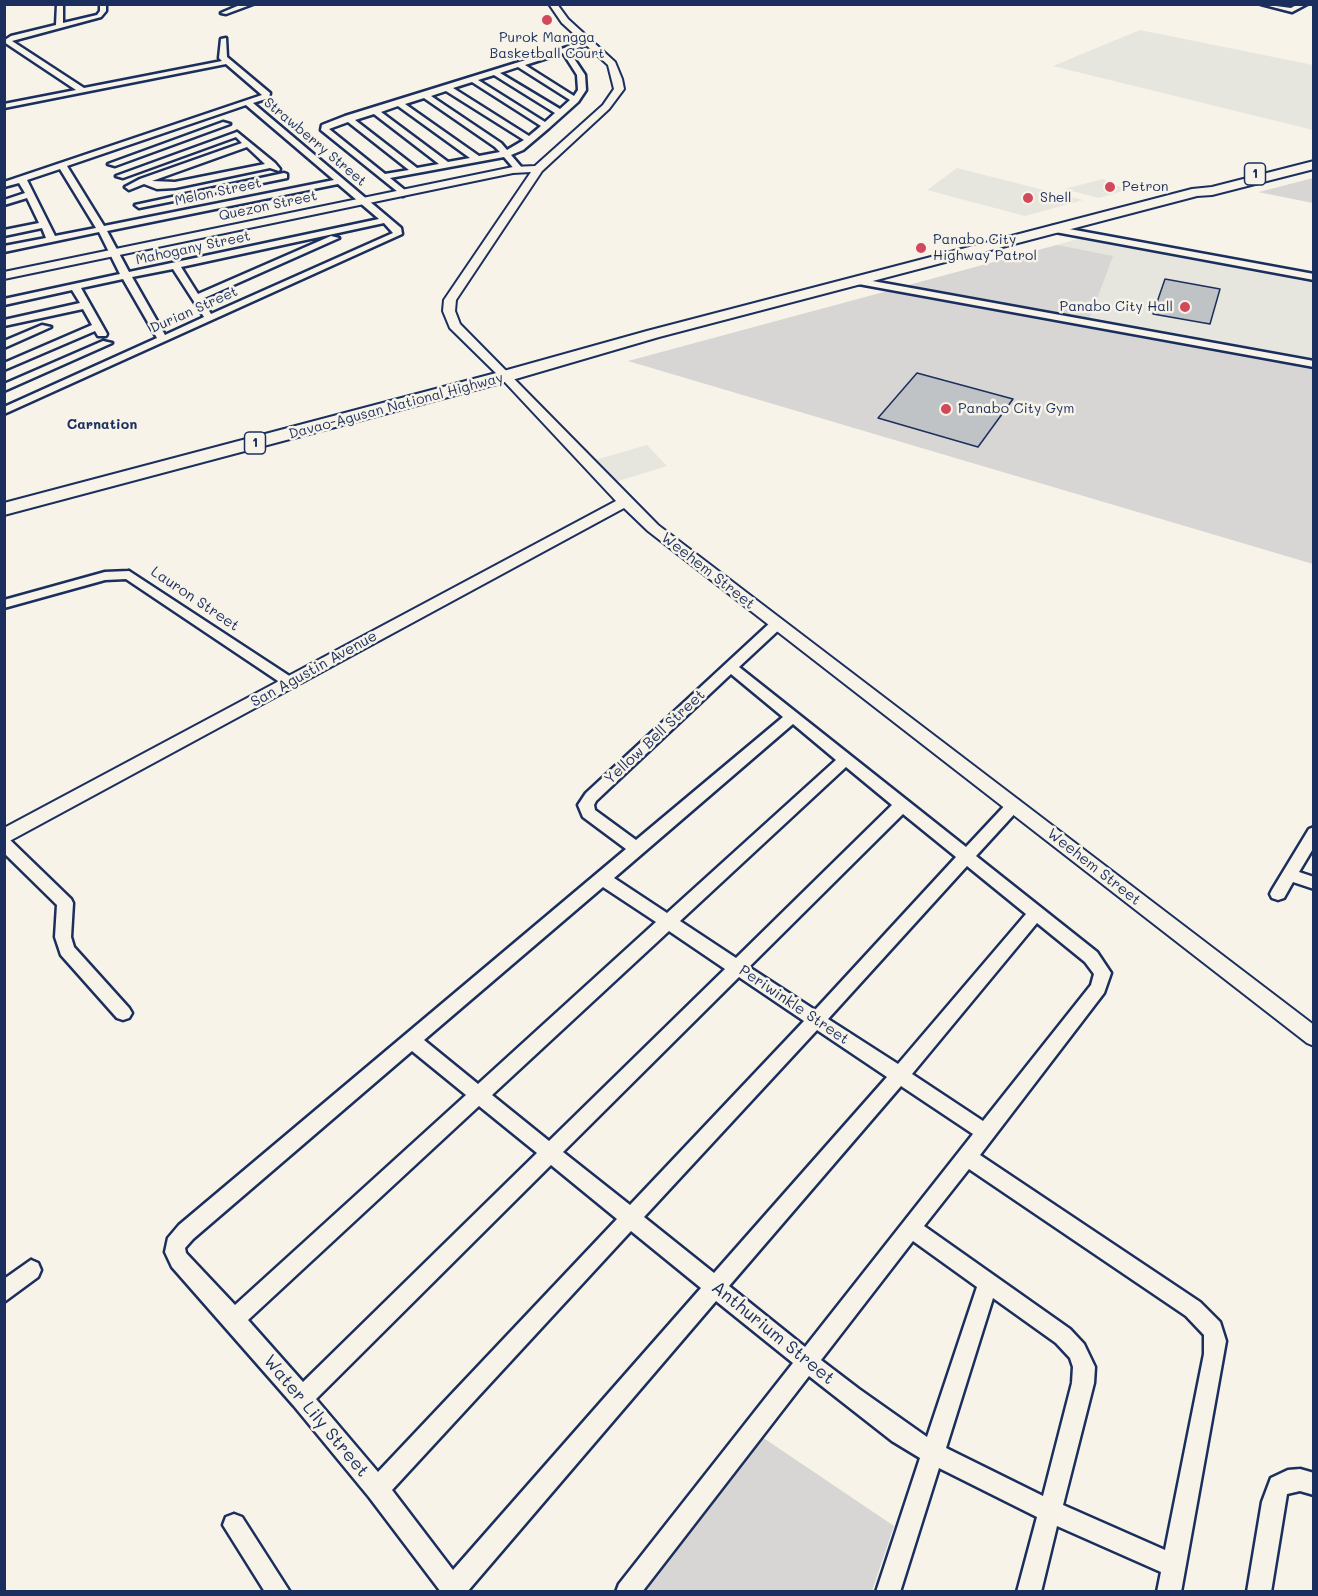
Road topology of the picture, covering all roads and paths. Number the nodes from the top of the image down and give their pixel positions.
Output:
1 (60, 4) edge
2 (103, 4) edge
3 (250, 4) edge
4 (553, 4) edge
5 (1264, 4) edge
6 (1303, 8) edge
7 (224, 13) dead end
8 (59, 25) junction
9 (224, 39) dead end
10 (587, 43) junction
11 (565, 50) junction
12 (227, 62) junction
13 (519, 66) junction
14 (495, 73) junction
15 (474, 80) junction
16 (447, 88) junction
17 (83, 91) junction
18 (425, 95) junction
19 (575, 100) junction
20 (248, 103) junction
21 (400, 104) junction
22 (4, 106) edge
23 (375, 111) junction
24 (560, 113) junction
25 (216, 114) junction
26 (348, 118) junction
27 (226, 124) junction
28 (546, 126) junction
29 (237, 134) junction
30 (529, 140) junction
31 (248, 144) junction
32 (101, 153) junction
33 (505, 154) junction
34 (477, 159) junction
35 (1314, 159) edge
36 (112, 164) junction
37 (272, 165) junction
38 (446, 165) junction
39 (1314, 165) edge
40 (63, 166) junction
41 (519, 169) junction
42 (538, 169) junction
43 (416, 171) junction
44 (120, 176) junction
45 (284, 176) junction
46 (383, 177) junction
47 (22, 179) junction
48 (143, 181) junction
49 (340, 181) junction
50 (4, 185) edge
51 (129, 187) junction
52 (297, 189) junction
53 (1197, 192) junction
54 (403, 193) junction
55 (28, 195) junction
56 (364, 201) junction
57 (4, 203) edge
58 (139, 205) junction
59 (150, 219) junction
60 (386, 220) junction
61 (45, 225) junction
62 (101, 229) junction
63 (1053, 230) junction
64 (333, 232) junction
65 (4, 233) edge
66 (396, 235) joint
67 (52, 240) junction
68 (4, 249) edge
69 (116, 253) junction
70 (176, 266) junction
71 (4, 276) edge
72 (126, 276) junction
73 (1314, 277) edge
74 (856, 281) junction
75 (75, 287) junction
76 (197, 298) junction
77 (4, 302) edge
78 (86, 305) junction
79 (209, 318) junction
80 (4, 323) edge
81 (97, 326) junction
82 (46, 327) dead end
83 (163, 339) junction
84 (107, 343) junction
85 (4, 345) edge
86 (112, 362) junction
87 (1314, 364) edge
88 (4, 367) edge
89 (502, 373) junction
90 (4, 388) edge
91 (5, 410) edge
92 (32, 496) junction
93 (4, 497) edge
94 (625, 502) junction
95 (4, 509) edge
96 (4, 604) edge
97 (777, 624) junction
98 (731, 667) junction
99 (289, 682) junction
100 (793, 716) junction
101 (846, 759) junction
102 (903, 804) junction
103 (1014, 805) junction
104 (1314, 833) edge
105 (4, 837) edge
106 (4, 843) edge
107 (636, 848) junction
108 (967, 856) junction
109 (1289, 874) junction
110 (602, 878) junction
111 (1314, 883) edge
112 (1278, 894) dead end
113 (1036, 913) junction
114 (668, 922) junction
115 (739, 969) junction
116 (123, 1013) dead end
117 (816, 1020) junction
118 (1314, 1037) edge
119 (411, 1040) junction
120 (900, 1076) junction
121 (479, 1094) junction
122 (985, 1132) junction
123 (552, 1153) junction
124 (966, 1156) junction
125 (630, 1216) junction
126 (911, 1228) junction
127 (31, 1270) dead end
128 (988, 1283) junction
129 (716, 1286) junction
130 (4, 1292) edge
131 (234, 1319) junction
132 (807, 1361) junction
133 (302, 1398) junction
134 (933, 1453) junction
135 (1314, 1484) edge
136 (377, 1489) junction
137 (1049, 1511) junction
138 (234, 1525) dead end
139 (1174, 1566) junction
140 (454, 1590) edge
141 (279, 1592) edge
142 (627, 1592) edge
143 (888, 1592) edge
144 (1029, 1592) edge
145 (1169, 1592) edge
146 (1259, 1592) edge

1 - 8 street
2 - 8 street
3 - 7 street
4 - 10 street, Weehem Street
5 - 6 street
8 - 17 street
9 - 12 street
10 - 11 street
10 - 42 street, Weehem Street
11 - 13 street
11 - 19 street
12 - 17 street
12 - 20 street
13 - 14 street
13 - 19 street
14 - 15 street
14 - 24 street
15 - 16 street
15 - 28 street
16 - 18 street
16 - 30 street
17 - 22 street
18 - 21 street
18 - 33 street
19 - 24 street
20 - 25 street
20 - 49 street, Strawberry Street
21 - 23 street
21 - 34 street
23 - 26 street
23 - 38 street
24 - 28 street
25 - 27 street
25 - 32 street
26 - 43 street
26 - 46 street
27 - 29 street
27 - 36 street
28 - 30 street
29 - 31 street
29 - 44 street
30 - 33 street
31 - 37 street
31 - 48 street
32 - 36 street
32 - 40 street
33 - 34 street
33 - 41 street
34 - 38 street
35 - 53 highway, Davao-Agusan National Highway / 1
36 - 44 street
37 - 45 street
37 - 48 street
38 - 43 street
39 - 53 highway, Davao-Agusan National Highway / 1
40 - 47 street
40 - 62 street
41 - 42 street, Quezon Street
41 - 54 street, Quezon Street
42 - 89 street, Weehem Street
43 - 46 street
44 - 51 street
45 - 52 street
45 - 58 street
46 - 54 street
47 - 50 street
47 - 55 street
48 - 51 street
49 - 52 street, Melon Street
49 - 56 street, Strawberry Street
51 - 58 street
52 - 59 street, Melon Street
53 - 63 highway, Davao-Agusan National Highway / 1
54 - 56 street, Quezon Street
55 - 57 street
55 - 61 street
56 - 60 street, Strawberry Street
56 - 69 street, Quezon Street
58 - 59 street
59 - 62 street, Melon Street
60 - 64 street, Mahogany Street
60 - 66 street, Strawberry Street
61 - 65 street
61 - 67 street
62 - 67 street, Melon Street
62 - 69 street
63 - 73 street
63 - 74 highway, Davao-Agusan National Highway / 1
64 - 70 street, Mahogany Street
64 - 76 street
66 - 79 street, Durian Street
67 - 68 street, Melon Street
69 - 71 street, Quezon Street
69 - 72 street
70 - 72 street, Mahogany Street
70 - 76 street
72 - 75 street, Mahogany Street
72 - 83 street
74 - 87 street
74 - 89 highway, Davao-Agusan National Highway / 1
75 - 77 street, Mahogany Street
75 - 78 street
76 - 79 street
78 - 80 street
78 - 81 street
79 - 83 street, Durian Street
81 - 84 street
81 - 88 street
82 - 85 street
83 - 86 street, Durian Street
84 - 86 street
84 - 90 street
86 - 91 street, Durian Street
89 - 92 highway, Davao-Agusan National Highway / 1
89 - 94 street, Weehem Street
92 - 93 highway, Davao-Agusan National Highway / 1
92 - 95 highway, Davao-Agusan National Highway / 1
94 - 97 street, Weehem Street
94 - 99 street, San Agustin Avenue
96 - 99 street, Lauron Street
97 - 98 street, Yellow Bell Street
97 - 103 street, Weehem Street
98 - 100 street
98 - 107 street, Yellow Bell Street
99 - 105 street, San Agustin Avenue
100 - 101 street
100 - 107 street
101 - 102 street
101 - 114 street
102 - 108 street
102 - 115 street
103 - 108 street
103 - 118 street, Weehem Street
104 - 109 street
106 - 116 street
107 - 110 street
108 - 113 street
108 - 117 street
109 - 111 street
109 - 112 street
110 - 114 street, Periwinkle Street
110 - 119 street
113 - 120 street
113 - 122 street
114 - 115 street, Periwinkle Street
114 - 121 street
115 - 117 street, Periwinkle Street
115 - 123 street
117 - 120 street, Periwinkle Street
117 - 125 street
119 - 121 street, Anthurium Street
119 - 131 street, Water Lily Street
120 - 122 street, Periwinkle Street
120 - 129 street
121 - 123 street, Anthurium Street
121 - 131 street
122 - 124 street
123 - 125 street, Anthurium Street
123 - 133 street
124 - 126 street
124 - 139 street
125 - 129 street, Anthurium Street
125 - 136 street
126 - 128 street
126 - 132 street
127 - 130 street
128 - 134 street
128 - 137 street
129 - 132 street, Anthurium Street
129 - 140 street
131 - 133 street, Water Lily Street
132 - 134 street, Anthurium Street
132 - 142 street
133 - 136 street, Water Lily Street
134 - 137 street, Anthurium Street
134 - 143 street
135 - 146 street
136 - 140 street, Water Lily Street
137 - 139 street, Anthurium Street
137 - 144 street
138 - 141 street
139 - 145 street

